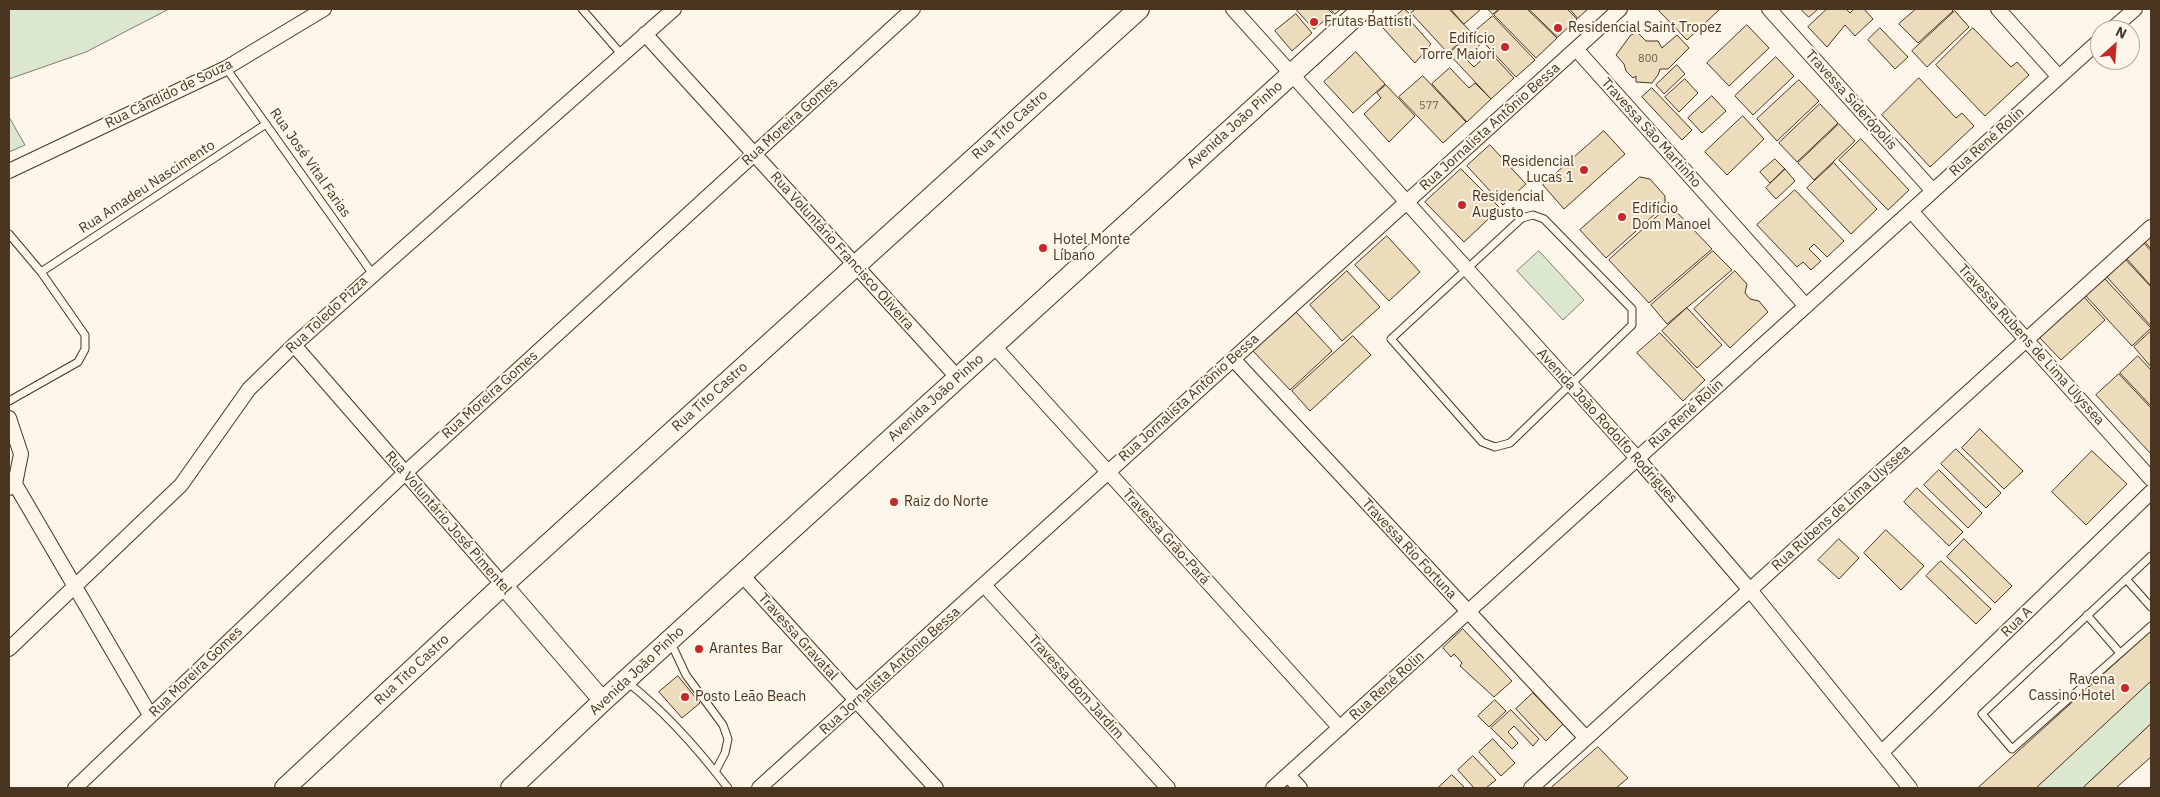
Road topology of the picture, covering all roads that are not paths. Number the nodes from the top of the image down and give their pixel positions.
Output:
1 (324, 9) edge
2 (582, 9) edge
3 (674, 9) edge
4 (913, 9) edge
5 (1139, 9) edge
6 (1233, 9) edge
7 (1363, 9) edge
8 (1620, 9) edge
9 (1769, 9) edge
10 (1998, 9) edge
11 (2135, 9) edge
12 (2122, 20) edge
13 (645, 34) junction
14 (1576, 49) junction
15 (2090, 49) edge
16 (622, 54) junction
17 (226, 68) junction
18 (1291, 74) junction
19 (2059, 78) junction
20 (266, 124) junction
21 (754, 154) junction
22 (9, 171) edge
23 (1934, 191) junction
24 (1406, 202) junction
25 (1911, 211) junction
26 (2151, 227) edge
27 (9, 234) edge
28 (855, 265) junction
29 (1466, 270) junction
30 (41, 272) junction
31 (372, 273) junction
32 (1806, 306) junction
33 (2027, 340) junction
34 (294, 345) junction
35 (993, 345) junction
36 (1232, 359) junction
37 (958, 378) junction
38 (1571, 384) junction
39 (9, 402) edge
40 (9, 418) edge
41 (1637, 458) junction
42 (405, 473) junction
43 (1108, 473) junction
44 (2151, 479) edge
45 (12, 486) edge
46 (2151, 492) edge
47 (2151, 556) edge
48 (742, 575) junction
49 (2126, 579) junction
50 (74, 585) junction
51 (503, 585) junction
52 (984, 585) junction
53 (1750, 590) junction
54 (2151, 607) edge
55 (1468, 613) junction
56 (2087, 615) junction
57 (2151, 626) edge
58 (670, 640) junction
59 (9, 649) edge
60 (2120, 653) junction
61 (626, 680) junction
62 (603, 701) junction
63 (856, 701) junction
64 (150, 716) junction
65 (1340, 728) junction
66 (1586, 738) junction
67 (1882, 752) junction
68 (715, 772) junction
69 (1288, 774) junction
70 (75, 788) edge
71 (286, 788) edge
72 (511, 788) edge
73 (728, 788) edge
74 (759, 788) edge
75 (936, 788) edge
76 (1168, 788) edge
77 (1273, 788) edge
78 (1300, 788) edge
79 (1531, 788) edge
80 (1910, 788) edge

1 - 17 street, Rua Cândido de Souza
2 - 16 lane
3 - 13 street, Rua Toledo Pizza
4 - 21 street, Rua Moreira Gomes
5 - 28 main road, Rua Tito Castro
6 - 18 street, Avenida João Rodolfo Rodrigues
7 - 18 main road, Avenida João Pinho
8 - 14 street, Rua Jornalista Antônio Bessa
9 - 23 street, Travessa Siderópolis
10 - 19 street
11 - 12 street
13 - 16 street, Rua Toledo Pizza
13 - 21 street, Rua Voluntário Francisco Oliveira
14 - 24 street, Rua Jornalista Antônio Bessa
14 - 32 street, Travessa São Martinho
15 - 19 street, Rua René Rolin
16 - 31 street, Rua Toledo Pizza
17 - 20 lane, Rua José Vital Farias
17 - 22 street, Rua Cândido de Souza
18 - 24 street, Avenida João Rodolfo Rodrigues
18 - 35 main road, Avenida João Pinho
19 - 23 street, Rua René Rolin
20 - 30 lane, Rua Amadeu Nascimento
20 - 31 lane, Rua José Vital Farias
21 - 28 street, Rua Voluntário Francisco Oliveira
21 - 42 street, Rua Moreira Gomes
23 - 25 street, Rua René Rolin
24 - 29 street, Avenida João Rodolfo Rodrigues
24 - 36 street, Rua Jornalista Antônio Bessa
25 - 32 street, Rua René Rolin
25 - 33 street, Travessa Rubens de Lima Ulyssea
26 - 33 street, Rua Rubens de Lima Ulyssea
27 - 30 lane
28 - 37 street, Rua Voluntário Francisco Oliveira
28 - 51 main road, Rua Tito Castro
29 - 38 street, Avenida João Rodolfo Rodrigues
29 - 38 lane
29 - 38 lane
30 - 39 lane
31 - 34 street, Rua Toledo Pizza
32 - 41 street, Rua René Rolin
33 - 44 street, Travessa Rubens de Lima Ulyssea
33 - 53 street, Rua Rubens de Lima Ulyssea
34 - 42 street, Rua Voluntário José Pimentel
34 - 50 street, Rua Toledo Pizza
35 - 37 main road, Avenida João Pinho
35 - 43 street, Travessa Grão-Pará
36 - 43 street, Rua Jornalista Antônio Bessa
36 - 55 street, Travessa Rio Fortuna
37 - 48 main road, Avenida João Pinho
38 - 41 street, Avenida João Rodolfo Rodrigues
40 - 45 street
41 - 53 street, Avenida João Rodolfo Rodrigues
41 - 55 street, Rua René Rolin
42 - 51 street, Rua Voluntário José Pimentel
42 - 64 street, Rua Moreira Gomes
43 - 52 street, Rua Jornalista Antônio Bessa
43 - 65 street, Travessa Grão-Pará
45 - 50 street
46 - 67 street, Rua A
47 - 49 lane
48 - 58 main road, Avenida João Pinho
48 - 63 street, Travessa Gravatal
49 - 54 lane
49 - 56 lane
50 - 59 street, Rua Toledo Pizza
50 - 64 street
51 - 62 street, Rua Voluntário José Pimentel
51 - 71 main road, Rua Tito Castro
52 - 63 street, Rua Jornalista Antônio Bessa
52 - 76 street, Travessa Bom Jardim
53 - 66 street, Rua Rubens de Lima Ulyssea
53 - 67 street, Avenida João Rodolfo Rodrigues
55 - 65 street, Rua René Rolin
55 - 66 street, Travessa Rio Fortuna
56 - 60 lane
56 - 60 lane
57 - 60 lane
58 - 61 main road, Avenida João Pinho
58 - 68 lane
61 - 62 main road, Avenida João Pinho
61 - 68 lane
62 - 72 main road, Avenida João Pinho
63 - 74 street, Rua Jornalista Antônio Bessa
63 - 75 street, Travessa Gravatal
64 - 70 street, Rua Moreira Gomes
65 - 69 street, Rua René Rolin
66 - 79 street, Rua Rubens de Lima Ulyssea
67 - 80 street, Avenida João Rodolfo Rodrigues
68 - 73 lane
69 - 77 street, Rua René Rolin
69 - 78 street

